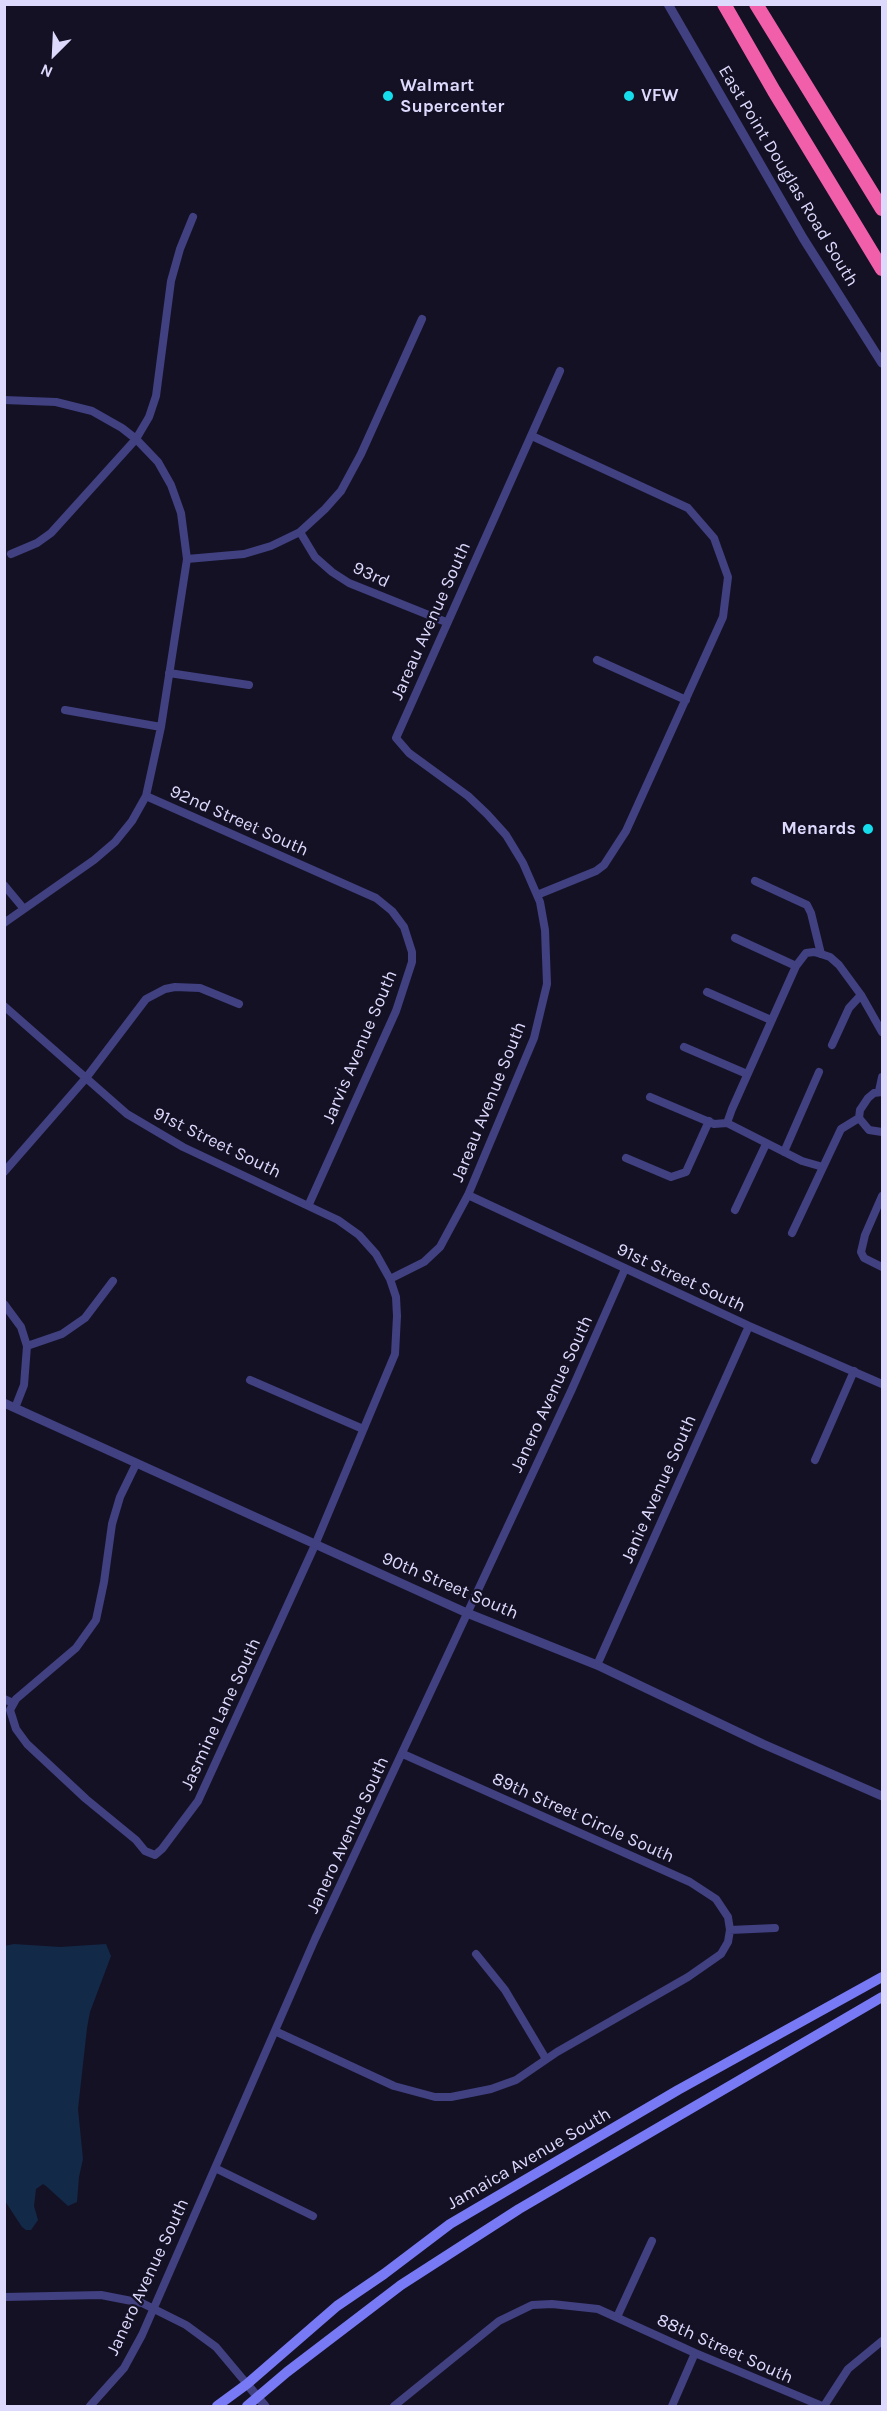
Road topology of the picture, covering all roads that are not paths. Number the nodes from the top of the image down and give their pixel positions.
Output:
1 (668, 4) edge
2 (724, 4) edge
3 (756, 4) edge
4 (882, 209) edge
5 (193, 217) dead end
6 (882, 269) edge
7 (422, 319) dead end
8 (882, 363) edge
9 (560, 371) dead end
10 (4, 400) edge
11 (532, 436) junction
12 (136, 439) junction
13 (300, 532) junction
14 (11, 554) dead end
15 (187, 559) junction
16 (446, 622) junction
17 (597, 660) dead end
18 (169, 673) junction
19 (249, 685) dead end
20 (686, 700) junction
21 (65, 710) dead end
22 (161, 727) junction
23 (146, 796) junction
24 (321, 873) joint
25 (755, 881) dead end
26 (4, 885) edge
27 (537, 895) junction
28 (24, 909) junction
29 (4, 923) edge
30 (735, 938) dead end
31 (821, 954) junction
32 (796, 966) junction
33 (707, 992) dead end
34 (861, 995) junction
35 (239, 1004) dead end
36 (4, 1006) edge
37 (771, 1020) junction
38 (882, 1032) edge
39 (832, 1045) dead end
40 (684, 1047) dead end
41 (819, 1072) dead end
42 (747, 1074) junction
43 (882, 1077) edge
44 (86, 1078) junction
45 (881, 1091) edge
46 (650, 1097) dead end
47 (859, 1118) junction
48 (709, 1121) junction
49 (728, 1123) junction
50 (882, 1132) edge
51 (766, 1144) junction
52 (784, 1152) junction
53 (626, 1158) dead end
54 (823, 1167) junction
55 (4, 1172) edge
56 (468, 1195) junction
57 (882, 1196) edge
58 (309, 1204) junction
59 (735, 1210) dead end
60 (792, 1233) dead end
61 (882, 1267) edge
62 (625, 1269) junction
63 (390, 1279) junction
64 (112, 1281) dead end
65 (4, 1304) edge
66 (749, 1326) junction
67 (27, 1346) junction
68 (854, 1371) junction
69 (250, 1380) dead end
70 (882, 1384) edge
71 (4, 1403) edge
72 (15, 1408) junction
73 (363, 1429) junction
74 (815, 1460) dead end
75 (136, 1464) junction
76 (315, 1545) junction
77 (467, 1613) junction
78 (597, 1665) junction
79 (4, 1699) edge
80 (13, 1703) junction
81 (403, 1754) junction
82 (882, 1796) edge
83 (775, 1928) dead end
84 (730, 1930) junction
85 (476, 1954) dead end
86 (882, 1977) edge
87 (882, 1997) edge
88 (277, 2032) junction
89 (546, 2059) junction
90 (215, 2168) junction
91 (313, 2216) dead end
92 (652, 2241) dead end
93 (4, 2297) edge
94 (153, 2308) junction
95 (617, 2317) junction
96 (882, 2341) edge
97 (695, 2354) junction
98 (247, 2384) junction
99 (257, 2397) junction
100 (90, 2406) edge
101 (217, 2406) edge
102 (247, 2406) edge
103 (265, 2406) edge
104 (394, 2406) edge
105 (672, 2406) edge
106 (823, 2406) edge

1 - 8 street, East Point Douglas Road South
2 - 6 highway
3 - 4 highway
5 - 12 street
7 - 13 street
9 - 11 street, Jareau Avenue South
10 - 12 street
11 - 16 street, Jareau Avenue South
11 - 20 street
12 - 14 street
12 - 15 street
13 - 15 street
13 - 16 street, 93rd
15 - 18 street
16 - 27 street, Jareau Avenue South
17 - 20 street
18 - 19 street
18 - 22 street
20 - 27 street
21 - 22 street
22 - 23 street
23 - 24 street, 92nd Street South
23 - 28 street
24 - 58 street, Jarvis Avenue South
25 - 31 street
26 - 28 street
27 - 56 street, Jareau Avenue South
28 - 29 street
30 - 32 street
31 - 32 street
31 - 34 street
32 - 37 street
33 - 37 street
34 - 38 street
34 - 39 street
35 - 44 street
36 - 44 street, 91st Street South
37 - 42 street
40 - 42 street
41 - 52 street
42 - 49 street
43 - 45 street
44 - 55 street
44 - 58 street, 91st Street South
45 - 47 street
46 - 48 street
47 - 50 street
47 - 54 street
48 - 49 street
48 - 53 street
49 - 51 street
51 - 52 street
51 - 59 street
52 - 54 street
54 - 60 street
56 - 62 street, 91st Street South
56 - 63 street, Jareau Avenue South
57 - 61 street
58 - 63 street, 91st Street South
62 - 66 street, 91st Street South
62 - 77 street, Janero Avenue South
63 - 73 street
64 - 67 street
65 - 67 street
66 - 68 street, 91st Street South
66 - 78 street, Janie Avenue South
67 - 72 street
68 - 70 street, 91st Street South
68 - 74 street
69 - 73 street
71 - 72 street, 90th Street South
72 - 75 street, 90th Street South
73 - 76 street
75 - 76 street, 90th Street South
75 - 80 street
76 - 77 street, 90th Street South
76 - 80 street, Jasmine Lane South
77 - 78 street, 90th Street South
77 - 81 street, Janero Avenue South
78 - 82 street, 90th Street South
79 - 80 street
81 - 84 street, 89th Street Circle South
81 - 88 street, Janero Avenue South
83 - 84 street
84 - 89 street
85 - 89 street
86 - 98 main road, Jamaica Avenue South
87 - 99 main road, Jamaica Avenue South
88 - 89 street
88 - 90 street, Janero Avenue South
90 - 91 street
90 - 94 street, Janero Avenue South
92 - 95 street
93 - 94 street
94 - 98 street
94 - 100 street, Janero Avenue South
95 - 97 street, 88th Street South
95 - 104 street, 88th Street South
96 - 106 street
97 - 105 street
97 - 106 street, 88th Street South
98 - 99 street
98 - 101 main road, Jamaica Avenue South
99 - 102 main road, Jamaica Avenue South
99 - 103 street

